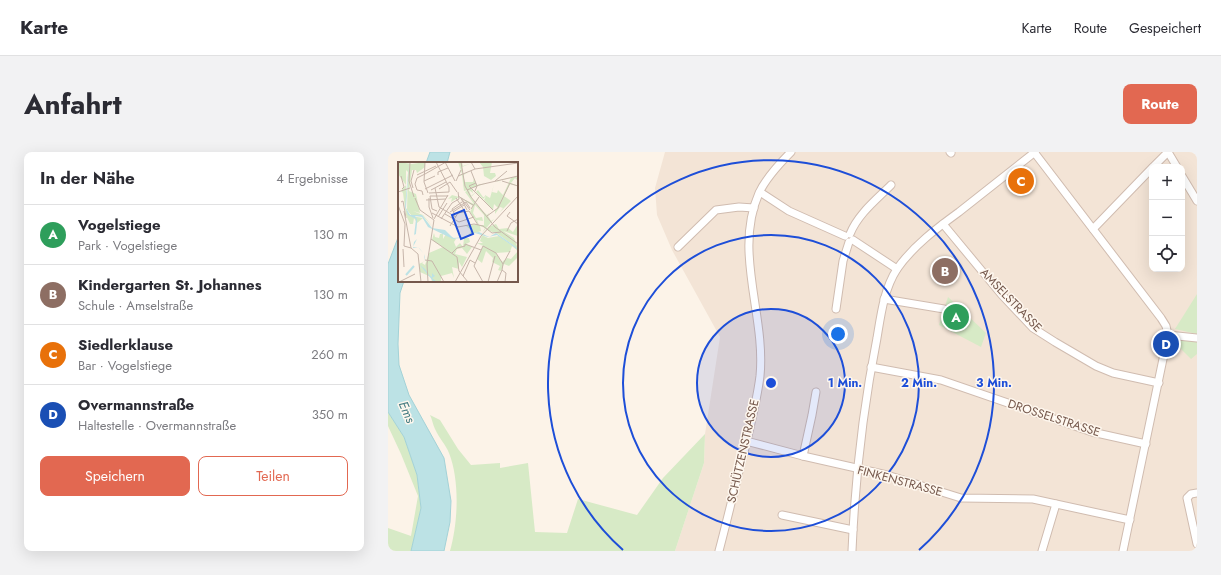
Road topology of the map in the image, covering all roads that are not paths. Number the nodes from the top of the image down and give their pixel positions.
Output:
1 (791, 152) edge
2 (1035, 152) edge
3 (1168, 152) edge
4 (1157, 164) edge
5 (1175, 164) edge
6 (1149, 172) edge
7 (1185, 181) edge
8 (891, 185) dead end
9 (760, 192) junction
10 (1197, 201) edge
11 (754, 208) junction
12 (943, 224) junction
13 (1093, 228) junction
14 (850, 238) junction
15 (678, 247) dead end
16 (897, 269) junction
17 (884, 299) junction
18 (836, 309) dead end
19 (944, 309) dead end
20 (1168, 334) junction
21 (1197, 338) edge
22 (871, 367) junction
23 (1159, 383) junction
24 (816, 392) dead end
25 (746, 441) junction
26 (1146, 444) junction
27 (803, 456) junction
28 (858, 469) junction
29 (1197, 492) edge
30 (1056, 504) junction
31 (782, 515) dead end
32 (1130, 520) junction
33 (853, 530) junction
34 (1197, 544) edge
35 (719, 551) edge
36 (852, 551) edge
37 (1042, 551) edge
38 (1123, 551) edge

1 - 9 street, SCHÜTZENSTRASSE
2 - 12 street
2 - 13 street
3 - 4 street
3 - 5 street
6 - 13 street
7 - 10 street
8 - 14 street
9 - 11 street, SCHÜTZENSTRASSE
9 - 14 street
11 - 15 street
11 - 25 street, SCHÜTZENSTRASSE
12 - 16 street
12 - 23 street, AMSELSTRASSE
13 - 20 street
14 - 16 street
14 - 18 street
16 - 17 street
17 - 19 street
17 - 22 street
20 - 21 street
20 - 23 street
22 - 26 street, DROSSELSTRASSE
22 - 28 street
23 - 26 street
24 - 27 street
25 - 27 street, FINKENSTRASSE
25 - 35 street, SCHÜTZENSTRASSE
26 - 32 street
27 - 28 street, FINKENSTRASSE
28 - 30 street, FINKENSTRASSE
28 - 33 street
29 - 34 street
30 - 32 street, FINKENSTRASSE
30 - 37 street
31 - 33 street
32 - 38 street
33 - 36 street

